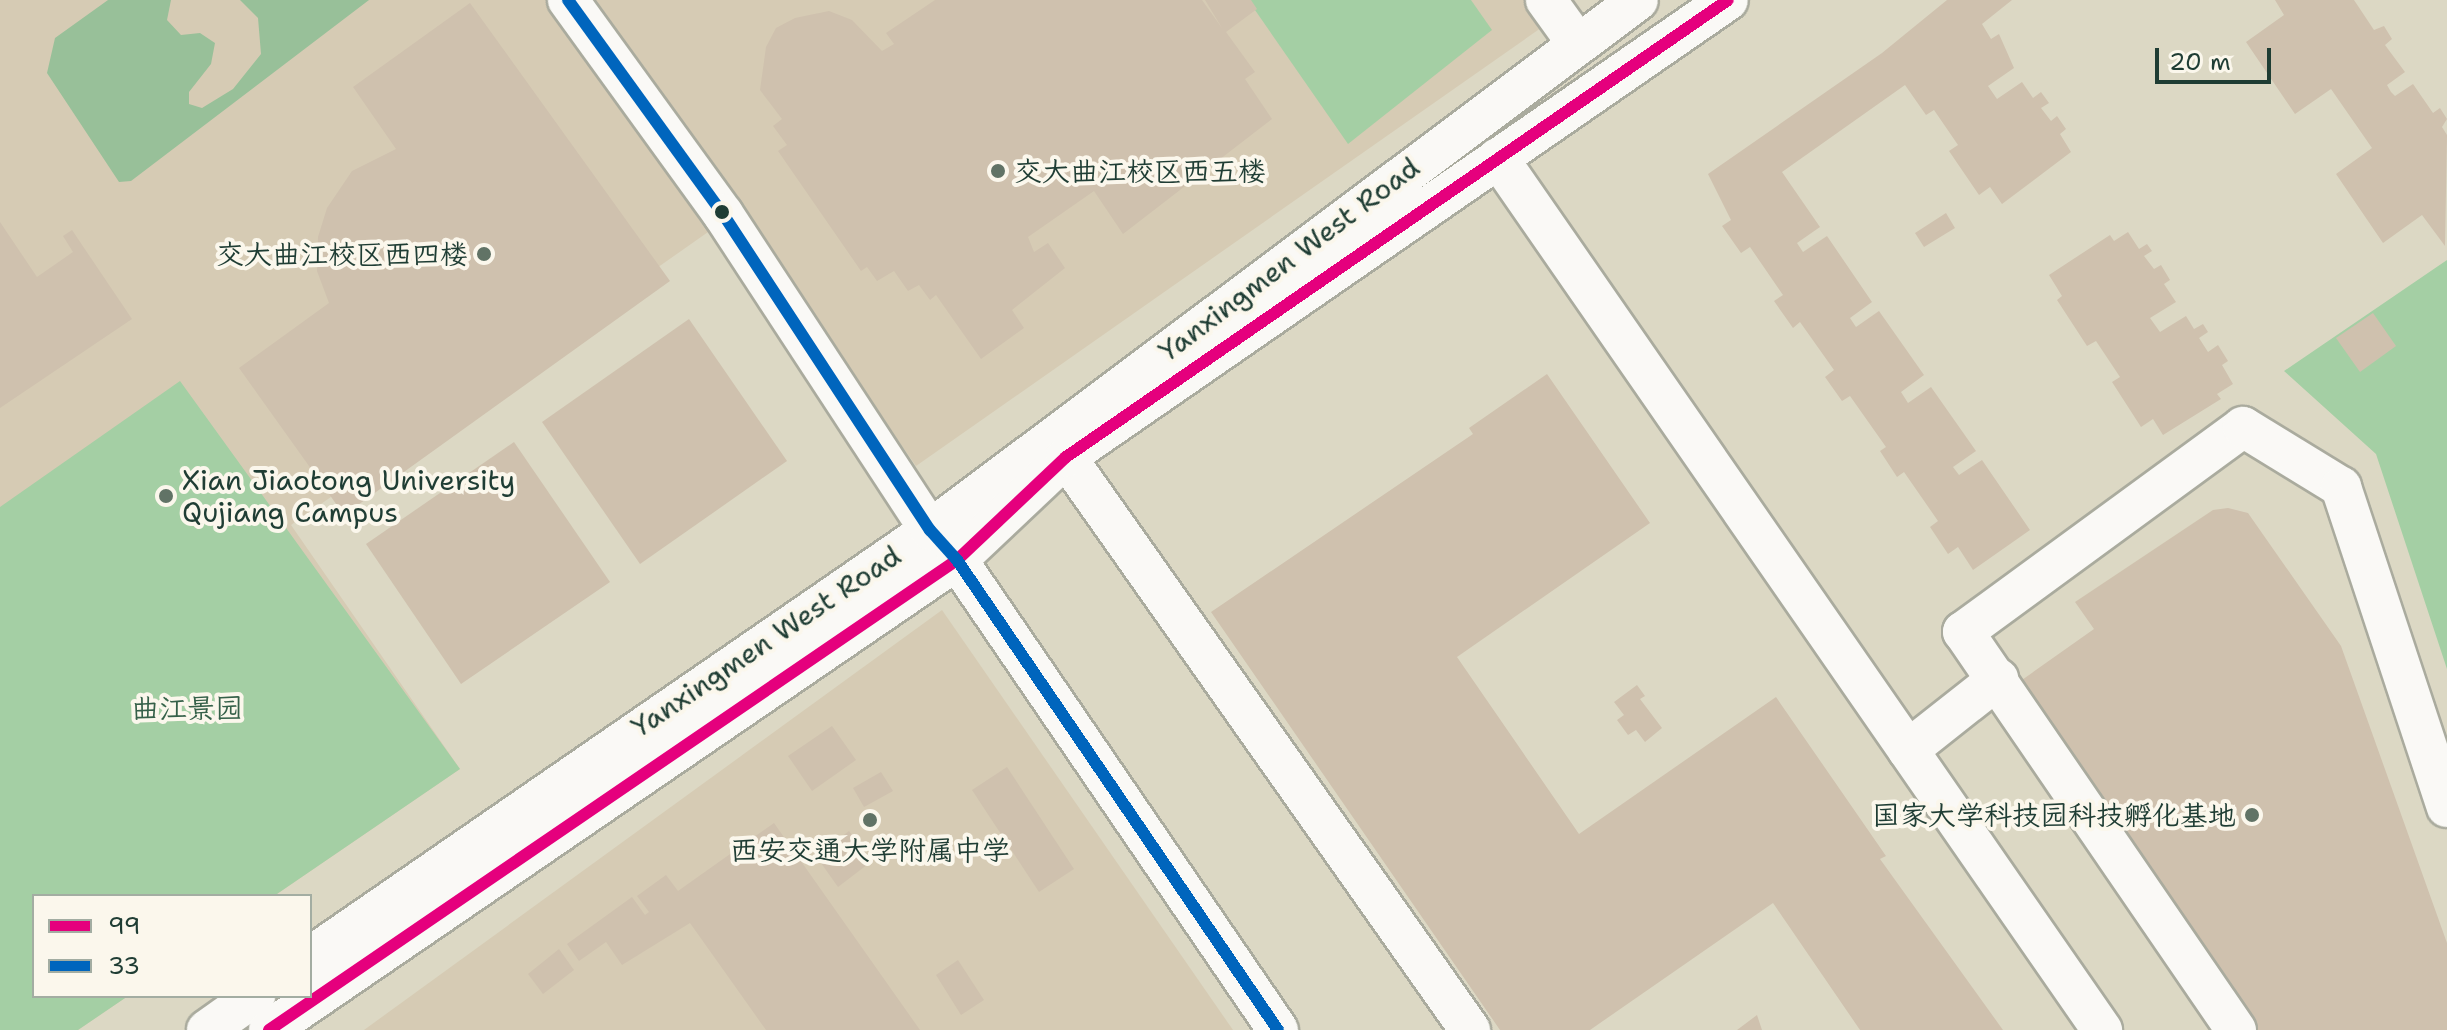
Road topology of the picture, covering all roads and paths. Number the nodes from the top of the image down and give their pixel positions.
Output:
1 (568, 0) edge
2 (1546, 0) edge
3 (1638, 0) edge
4 (1728, 0) edge
5 (1577, 43) junction
6 (1498, 158) junction
7 (1066, 457) junction
8 (930, 530) junction
9 (957, 560) junction
10 (1998, 679) junction
11 (1908, 750) junction
12 (2447, 807) edge
13 (312, 956) edge
14 (252, 998) edge
15 (207, 1030) edge
16 (269, 1030) edge
17 (1278, 1030) edge
18 (1470, 1030) edge
19 (2102, 1030) edge
20 (2236, 1030) edge

1 - 8 street
2 - 5 street
3 - 5 street, Yanxingmen West Road
4 - 6 street, Yanxingmen West Road
5 - 8 street, Yanxingmen West Road
6 - 7 street, Yanxingmen West Road
6 - 11 street
7 - 9 street, Yanxingmen West Road
7 - 18 street
8 - 9 street
8 - 13 street, Yanxingmen West Road
9 - 16 street, Yanxingmen West Road
9 - 17 street
10 - 11 street
10 - 12 street
10 - 20 street
11 - 19 street
14 - 15 street

